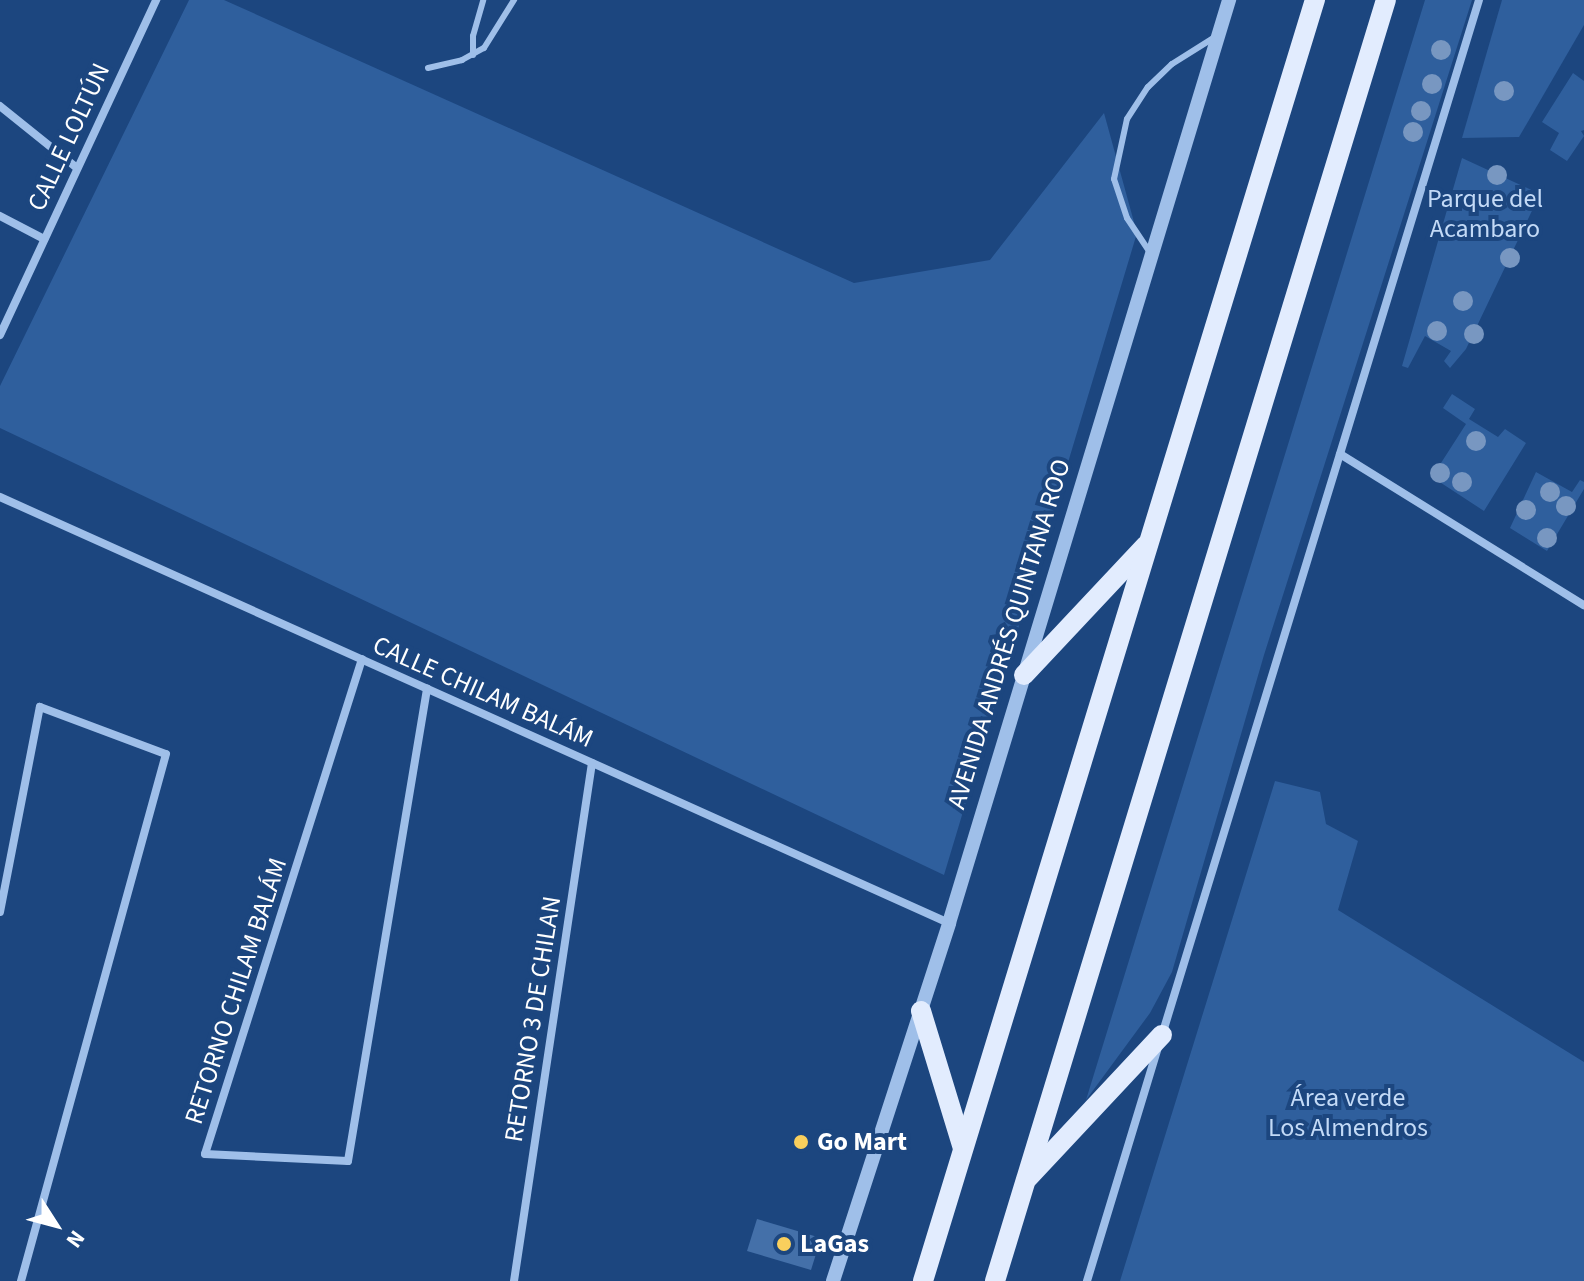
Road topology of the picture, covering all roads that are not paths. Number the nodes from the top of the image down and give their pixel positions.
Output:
1 (156, 0) edge
2 (483, 0) edge
3 (514, 0) edge
4 (1229, 0) edge
5 (1315, 0) edge
6 (1386, 0) edge
7 (1479, 0) edge
8 (1218, 35) junction
9 (473, 55) junction
10 (428, 68) dead end
11 (0, 106) edge
12 (77, 168) junction
13 (0, 216) edge
14 (44, 239) junction
15 (1151, 255) junction
16 (0, 335) edge
17 (1340, 454) junction
18 (0, 497) edge
19 (1149, 542) junction
20 (1584, 605) edge
21 (362, 659) junction
22 (1024, 675) junction
23 (427, 689) junction
24 (592, 763) junction
25 (0, 912) edge
26 (949, 923) junction
27 (921, 1011) junction
28 (1162, 1035) junction
29 (963, 1148) junction
30 (1025, 1181) junction
31 (21, 1281) edge
32 (514, 1281) edge
33 (833, 1281) edge
34 (923, 1281) edge
35 (995, 1281) edge
36 (1087, 1281) edge

1 - 12 street, CALLE LOLTÚN
2 - 9 lane
3 - 9 lane
4 - 8 street, AVENIDA ANDRÉS QUINTANA ROO
5 - 19 main road
6 - 30 main road
7 - 17 street
8 - 15 street, AVENIDA ANDRÉS QUINTANA ROO
8 - 15 lane
9 - 10 lane
11 - 12 street
12 - 14 street, CALLE LOLTÚN
13 - 14 street
14 - 16 street, CALLE LOLTÚN
15 - 22 street, AVENIDA ANDRÉS QUINTANA ROO
17 - 20 street
17 - 28 street
18 - 21 street, CALLE CHILAM BALÁM
19 - 22 main road
19 - 29 main road
21 - 23 street, CALLE CHILAM BALÁM
21 - 23 street, RETORNO CHILAM BALÁM
22 - 26 street, AVENIDA ANDRÉS QUINTANA ROO
23 - 24 street, CALLE CHILAM BALÁM
24 - 26 street, CALLE CHILAM BALÁM
24 - 32 street, RETORNO 3 DE CHILAN
25 - 31 street
26 - 27 street, AVENIDA ANDRÉS QUINTANA ROO
27 - 29 main road
27 - 33 street, AVENIDA ANDRÉS QUINTANA ROO
28 - 30 main road
28 - 36 street
29 - 34 main road
30 - 35 main road

